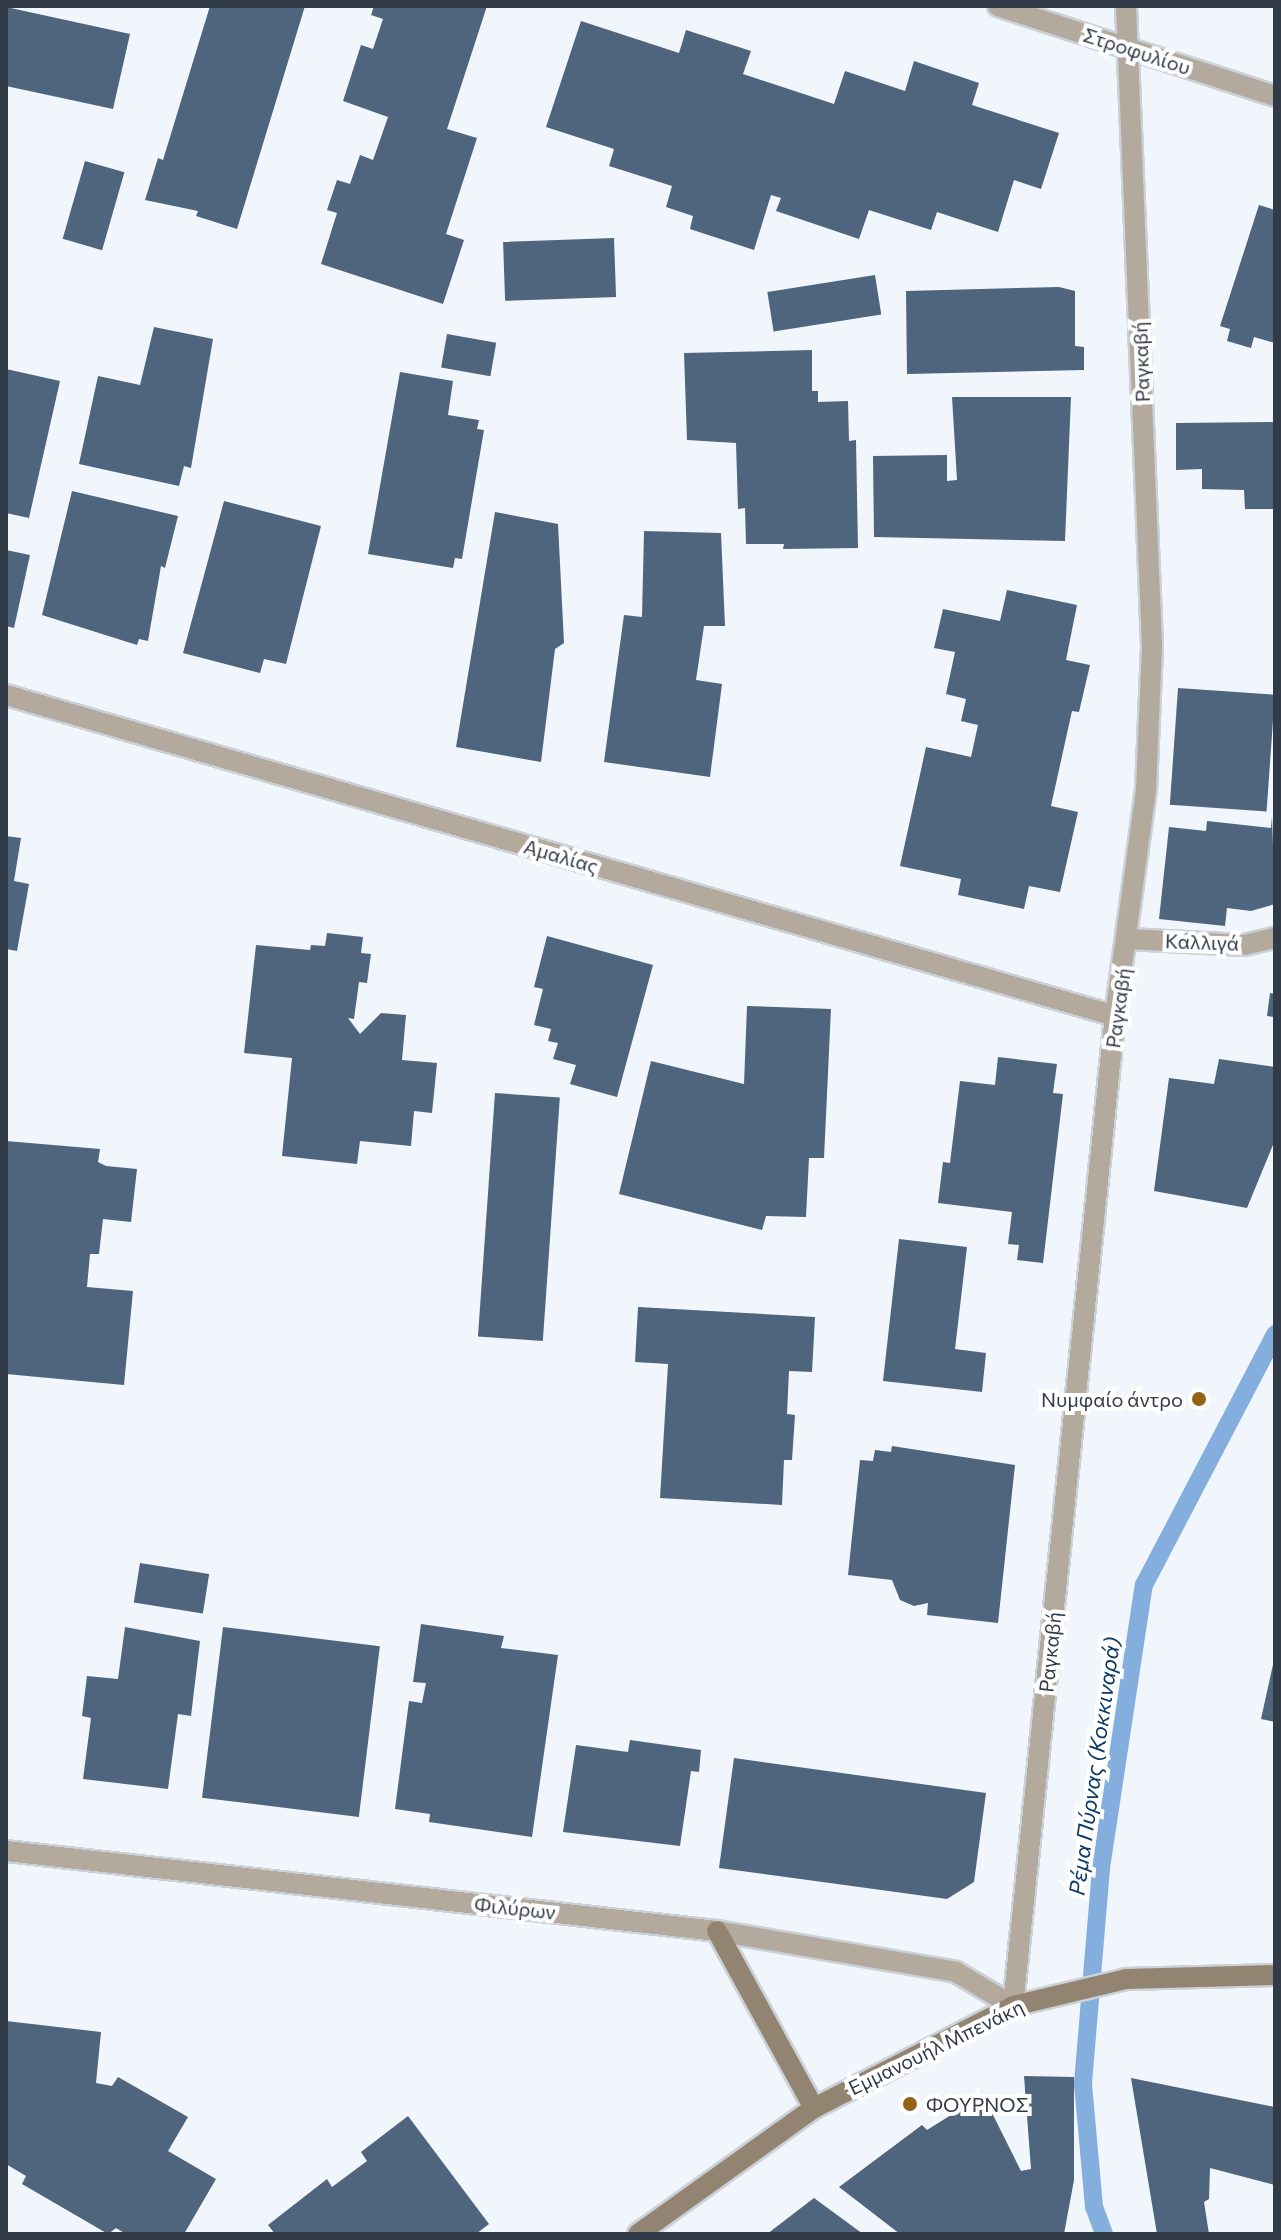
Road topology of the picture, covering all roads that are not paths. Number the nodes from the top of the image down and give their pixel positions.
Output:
1 (998, 6) edge
2 (1126, 6) edge
3 (1129, 49) junction
4 (1275, 96) edge
5 (6, 695) edge
6 (1275, 938) edge
7 (1128, 939) junction
8 (1115, 1016) junction
9 (6, 1851) edge
10 (717, 1931) junction
11 (1275, 1975) edge
12 (1013, 2006) junction
13 (814, 2108) junction
14 (638, 2234) edge

1 - 3 street, Στροφυλίου
2 - 3 street, Ραγκαβή
3 - 4 street, Στροφυλίου
3 - 7 street, Ραγκαβή
5 - 8 street, Αμαλίας
6 - 7 street, Καλλιγά
7 - 8 street, Ραγκαβή
8 - 12 street, Ραγκαβή
9 - 10 street, Φιλύρων
10 - 12 street, Φιλύρων
10 - 13 main road
11 - 12 main road, Εμμανουήλ Μπενάκη
12 - 13 main road, Εμμανουήλ Μπενάκη
13 - 14 main road, Εμμανουήλ Μπενάκη

